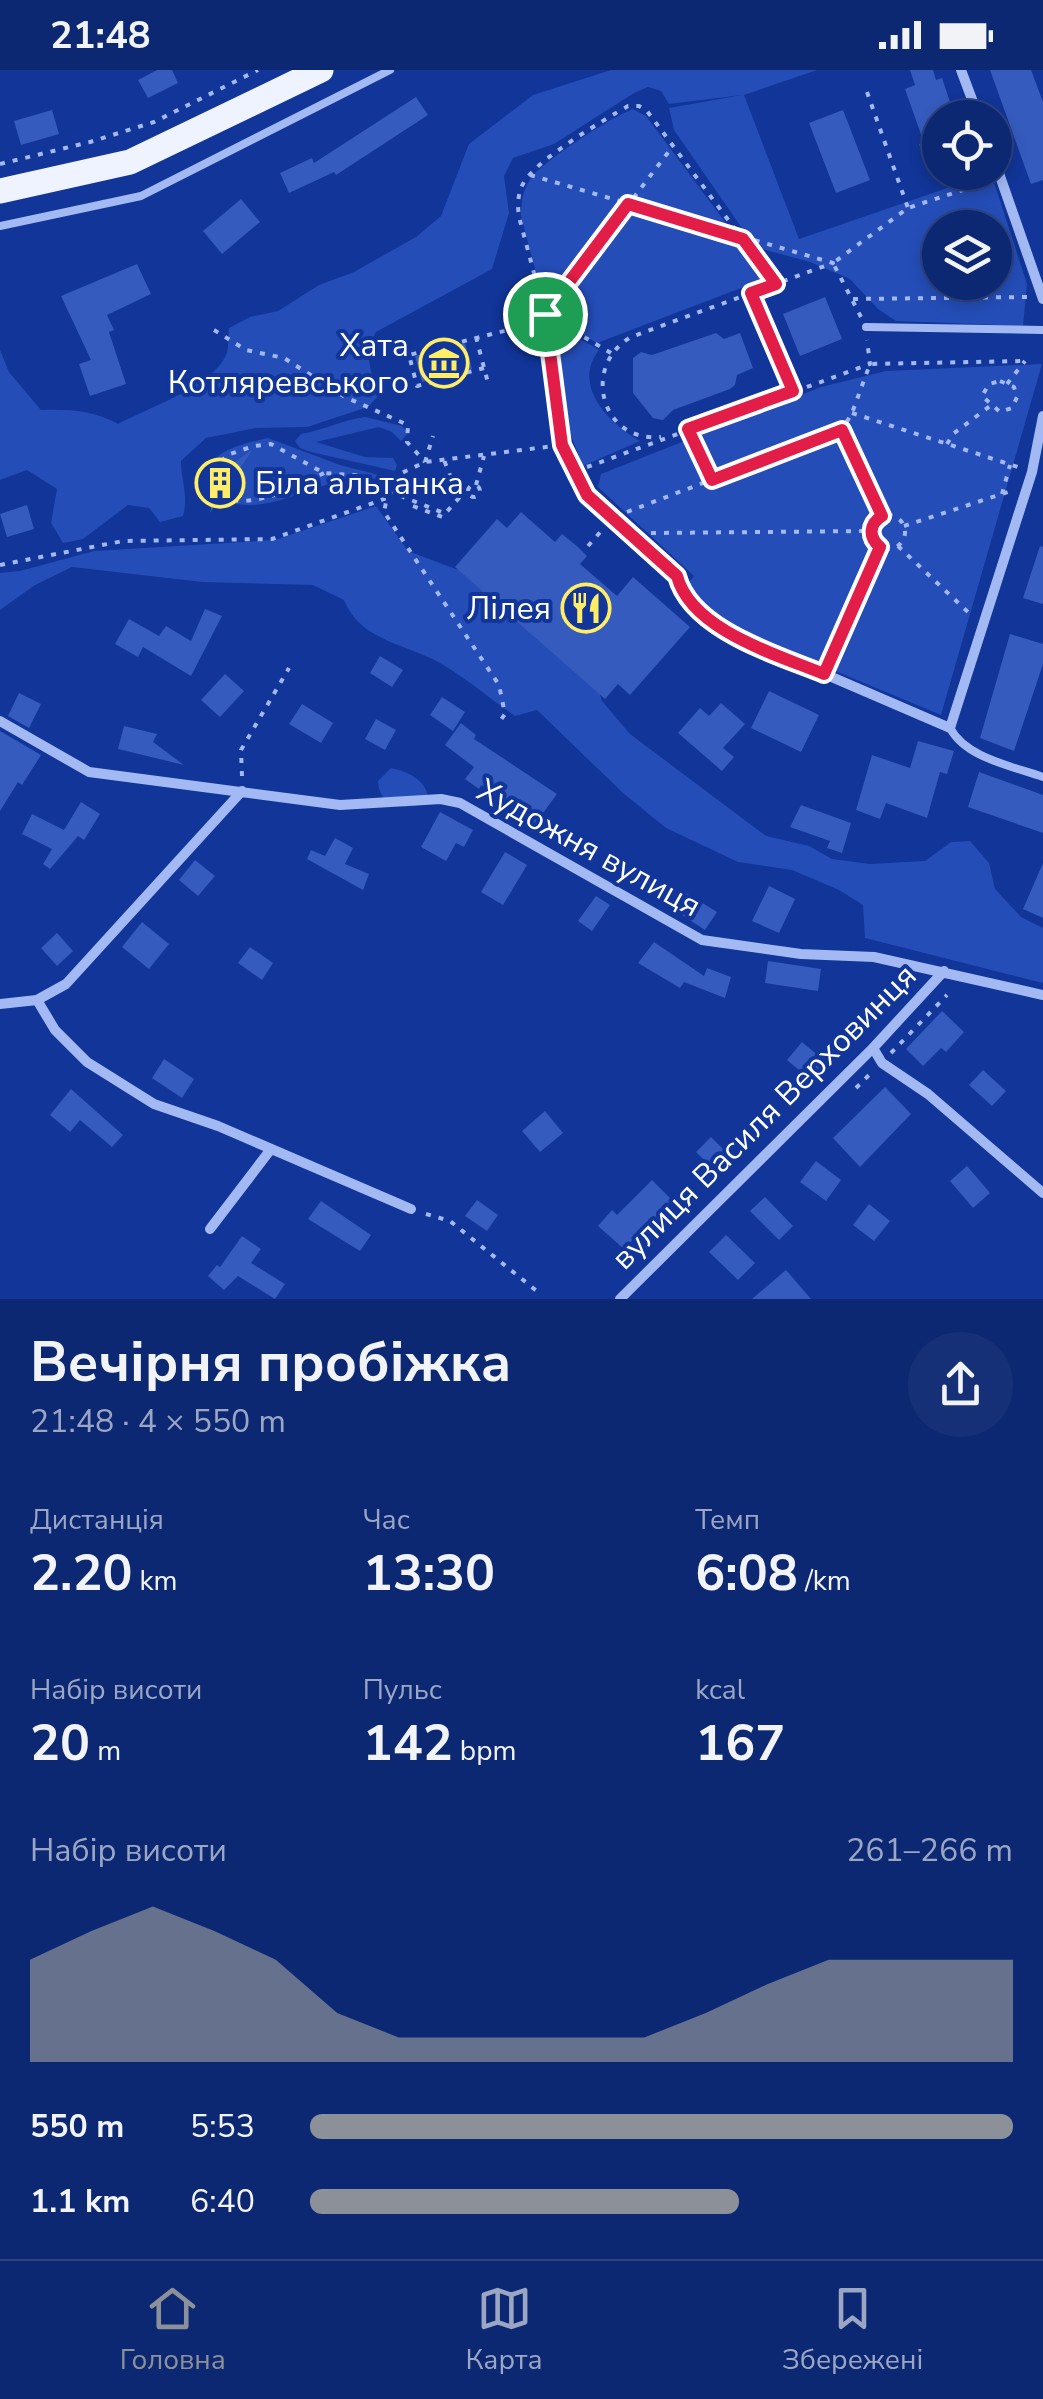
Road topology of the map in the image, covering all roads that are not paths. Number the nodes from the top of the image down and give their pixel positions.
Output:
1 (321, 70) edge
2 (390, 70) edge
3 (961, 70) edge
4 (972, 100) edge
5 (1006, 190) edge
6 (0, 192) edge
7 (0, 226) edge
8 (1043, 298) edge
9 (866, 327) road end
10 (1043, 330) edge
11 (1043, 416) edge
12 (576, 472) road end
13 (1038, 473) edge
14 (0, 721) edge
15 (950, 728) junction
16 (1043, 777) edge
17 (242, 791) junction
18 (944, 971) junction
19 (1043, 995) edge
20 (37, 1000) junction
21 (0, 1004) edge
22 (872, 1048) junction
23 (272, 1149) junction
24 (1043, 1192) edge
25 (412, 1209) road end
26 (210, 1229) dead end
27 (620, 1299) edge

1 - 6 main road
2 - 7 lane
3 - 4 street
5 - 8 street
9 - 10 lane
11 - 13 street
12 - 15 street
13 - 15 street
14 - 17 street, Художня вулиця
15 - 16 lane
17 - 18 street, Художня вулиця
17 - 20 street
18 - 19 street, Художня вулиця
18 - 22 street, вулиця Василя Верховинця
20 - 21 street
20 - 23 street
22 - 24 street
22 - 27 street, вулиця Василя Верховинця
23 - 25 street
23 - 26 street

